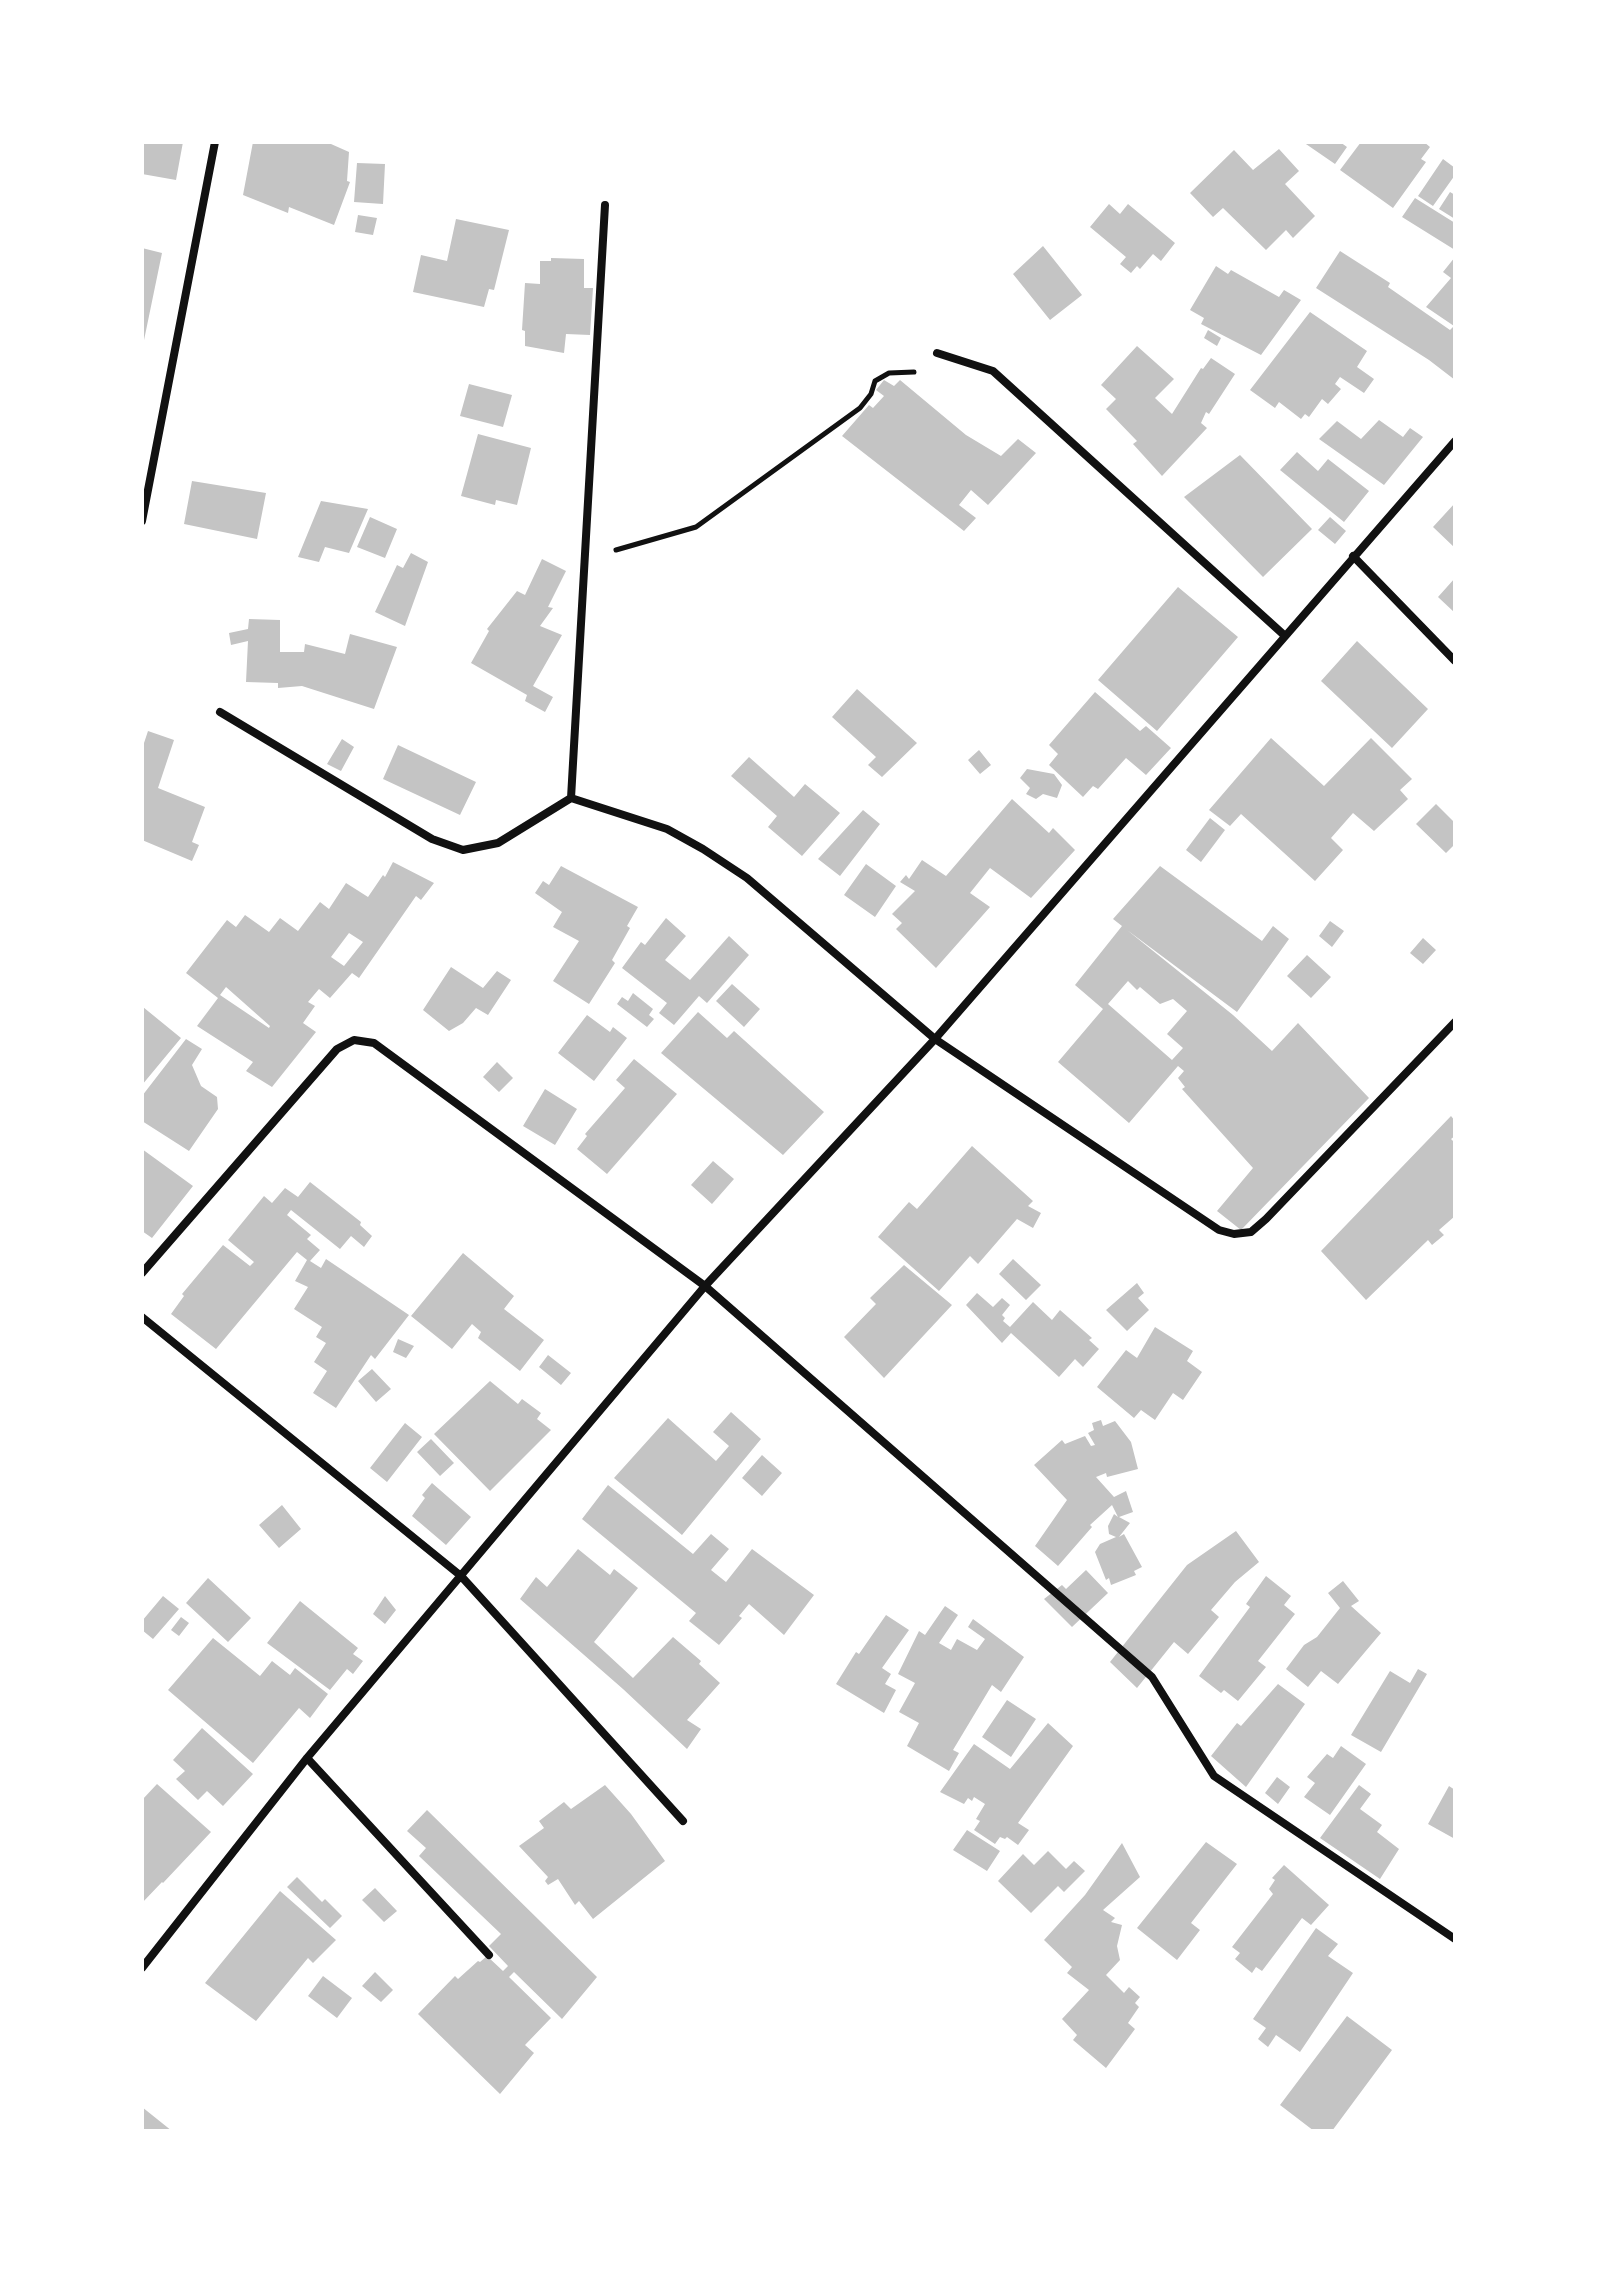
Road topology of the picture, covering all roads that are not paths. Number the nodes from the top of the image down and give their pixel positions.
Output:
1 (215, 142) edge
2 (605, 205) dead end
3 (937, 353) road end
4 (1455, 441) edge
5 (142, 521) edge
6 (1353, 556) junction
7 (1284, 635) junction
8 (1455, 661) edge
9 (220, 712) dead end
10 (571, 798) junction
11 (1455, 1022) edge
12 (935, 1039) junction
13 (142, 1273) edge
14 (705, 1286) junction
15 (142, 1317) edge
16 (461, 1576) junction
17 (307, 1758) junction
18 (683, 1821) dead end
19 (1455, 1939) edge
20 (489, 1955) dead end
21 (142, 1968) edge

1 - 5 street
2 - 10 street
3 - 7 street
4 - 6 street
6 - 7 street
6 - 8 street
7 - 12 street
9 - 10 street
10 - 12 street
11 - 12 street
12 - 14 street
13 - 14 street
14 - 16 street
14 - 19 street
15 - 16 street
16 - 17 street
16 - 18 street
17 - 20 street
17 - 21 street

